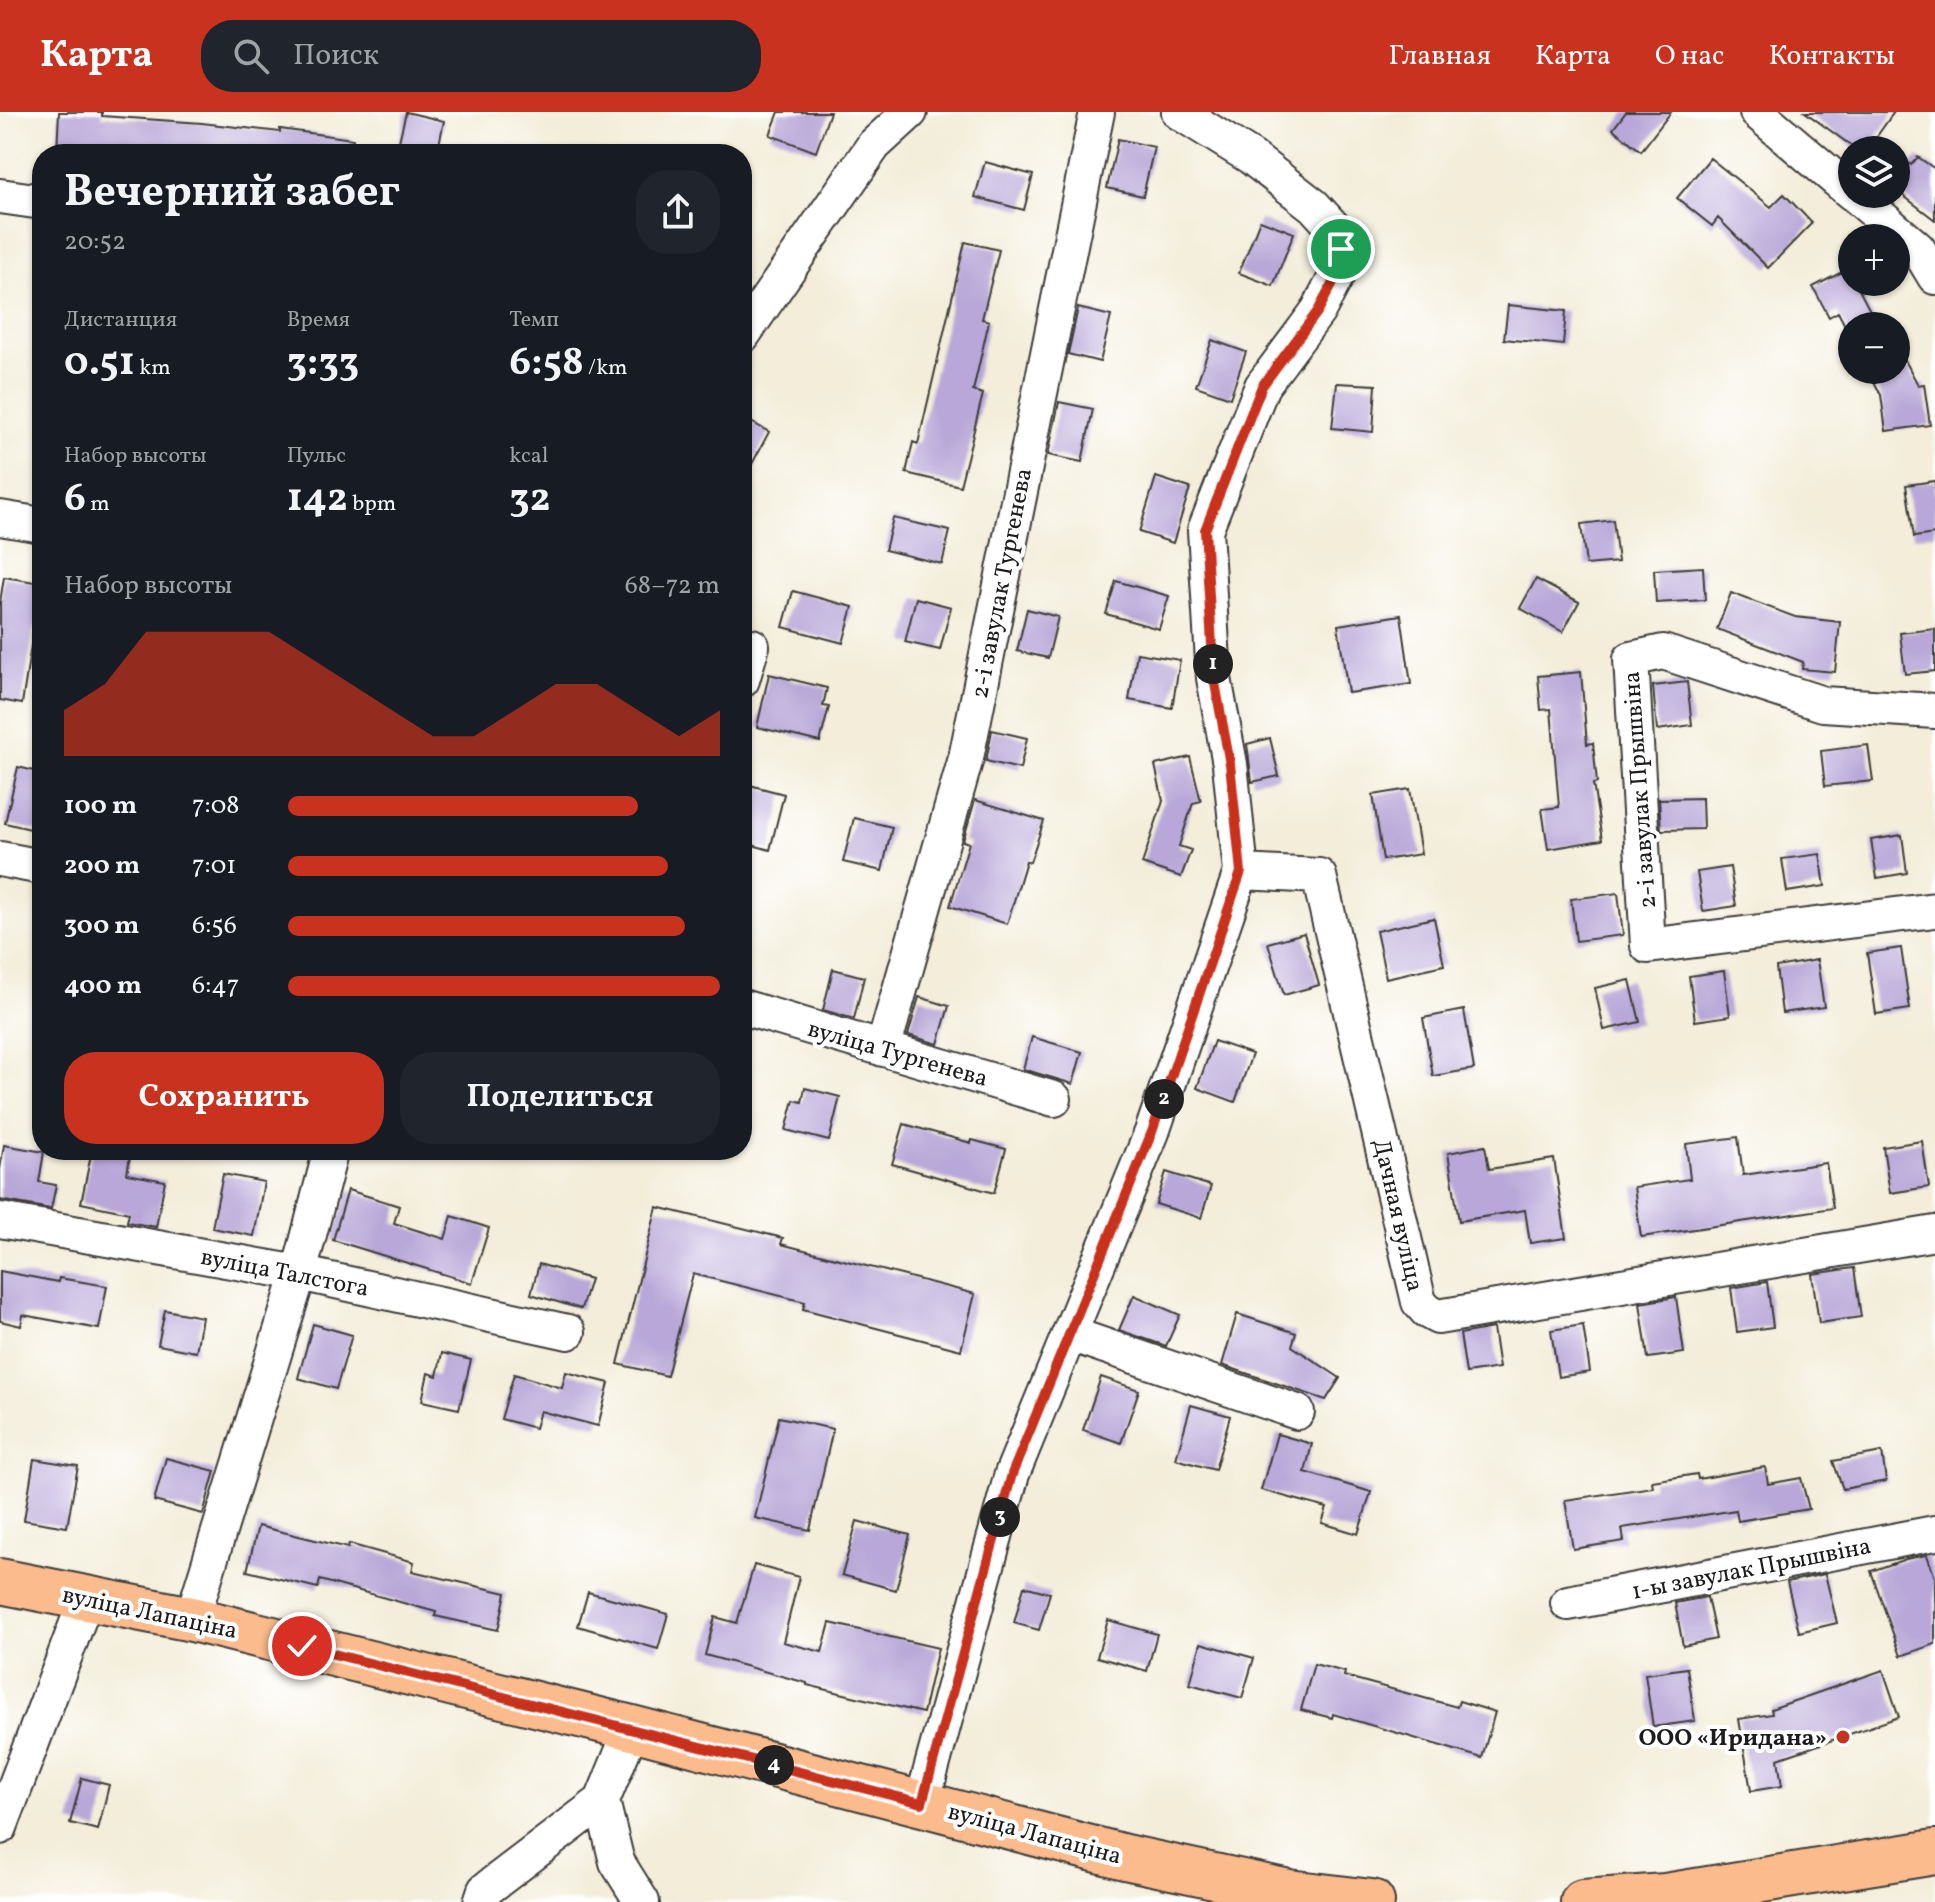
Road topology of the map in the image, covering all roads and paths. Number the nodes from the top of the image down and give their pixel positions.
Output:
1 (910, 112) edge
2 (1097, 112) edge
3 (1179, 112) edge
4 (1757, 112) edge
5 (874, 128) edge
6 (1838, 180) edge
7 (0, 196) edge
8 (32, 201) edge
9 (1870, 208) edge
10 (1935, 277) edge
11 (752, 312) edge
12 (0, 518) edge
13 (32, 523) edge
14 (1935, 711) edge
15 (0, 859) edge
16 (32, 865) edge
17 (1241, 872) junction
18 (1935, 910) edge
19 (752, 1010) edge
20 (883, 1049) junction
21 (1054, 1099) dead end
22 (328, 1160) edge
23 (0, 1220) edge
24 (1935, 1233) edge
25 (299, 1273) junction
26 (568, 1332) dead end
27 (1070, 1334) junction
28 (1297, 1412) dead end
29 (1935, 1533) edge
30 (0, 1581) edge
31 (87, 1597) junction
32 (1568, 1603) dead end
33 (192, 1619) junction
34 (632, 1728) junction
35 (602, 1801) junction
36 (922, 1803) junction
37 (0, 1827) edge
38 (1935, 1852) edge
39 (481, 1902) edge
40 (642, 1902) edge
41 (1372, 1902) edge
42 (1583, 1902) edge

1 - 5 street
2 - 20 street, 2-і завулак Тургенева
3 - 17 street
4 - 6 street
5 - 11 street
7 - 8 street
9 - 10 street
12 - 13 street
14 - 18 street, 2-і завулак Прышвіна
15 - 16 street
17 - 24 street, Дачная вуліца
17 - 27 street
19 - 20 street, вуліца Тургенева
20 - 21 street, вуліца Тургенева
22 - 25 street
23 - 25 street, вуліца Талстога
25 - 26 street, вуліца Талстога
25 - 33 street
27 - 28 street
27 - 36 street
29 - 32 street, 1-ы завулак Прышвіна
30 - 31 main road, вуліца Лапаціна
31 - 33 main road, вуліца Лапаціна
31 - 37 street
33 - 34 main road, вуліца Лапаціна
34 - 35 street
34 - 36 main road, вуліца Лапаціна
35 - 39 street
35 - 40 street
36 - 41 main road, вуліца Лапаціна
38 - 42 main road

